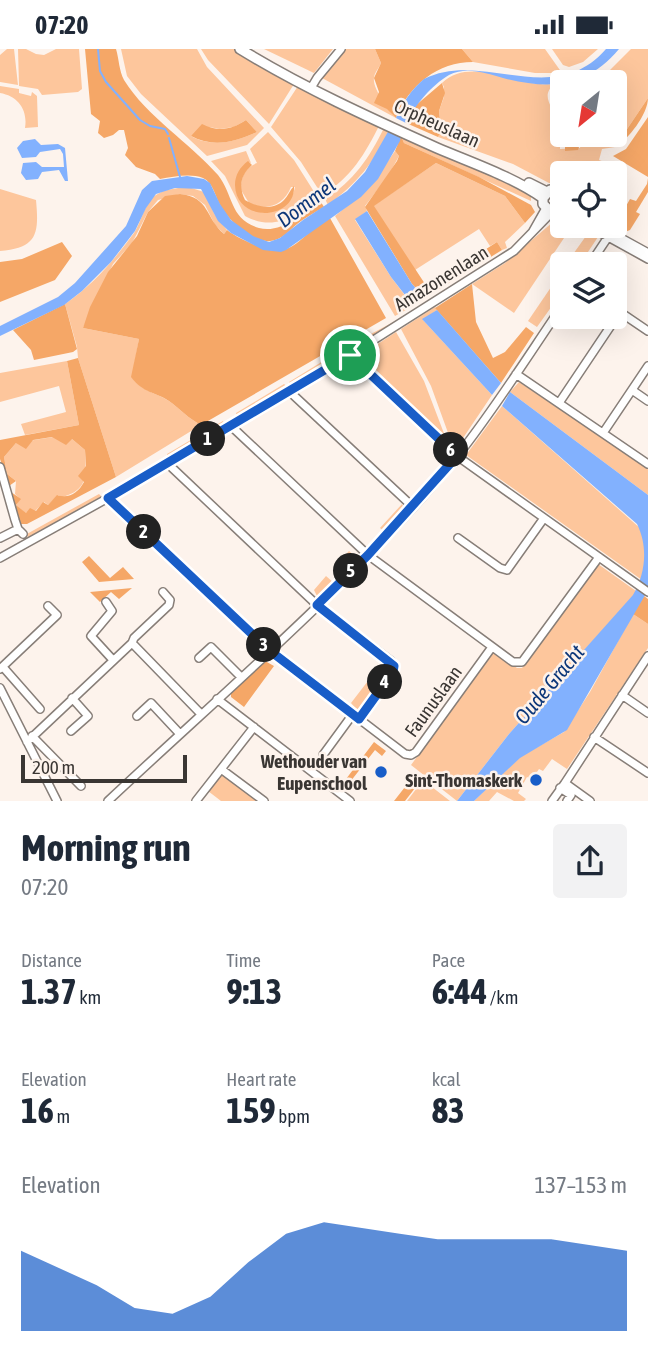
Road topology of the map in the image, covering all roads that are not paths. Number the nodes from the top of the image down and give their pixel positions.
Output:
1 (240, 49) edge
2 (250, 49) edge
3 (341, 49) edge
4 (312, 86) junction
5 (550, 204) edge
6 (627, 236) edge
7 (610, 238) edge
8 (617, 238) edge
9 (648, 248) edge
10 (648, 257) edge
11 (627, 317) edge
12 (550, 324) edge
13 (605, 329) edge
14 (648, 331) edge
15 (350, 355) junction
16 (648, 366) edge
17 (516, 374) junction
18 (632, 390) junction
19 (289, 391) junction
20 (648, 401) edge
21 (559, 403) junction
22 (231, 426) junction
23 (603, 433) junction
24 (457, 456) junction
25 (167, 463) junction
26 (648, 464) edge
27 (0, 467) edge
28 (108, 498) junction
29 (413, 507) junction
30 (544, 518) junction
31 (0, 538) edge
32 (458, 538) dead end
33 (368, 555) junction
34 (599, 557) junction
35 (0, 558) edge
36 (163, 592) dead end
37 (648, 592) edge
38 (106, 603) dead end
39 (317, 605) junction
40 (48, 606) dead end
41 (132, 643) junction
42 (492, 647) junction
43 (269, 650) junction
44 (648, 656) edge
45 (199, 658) dead end
46 (113, 660) junction
47 (1, 668) edge
48 (241, 677) junction
49 (0, 688) edge
50 (622, 695) junction
51 (72, 698) junction
52 (217, 699) junction
53 (40, 709) dead end
54 (648, 713) edge
55 (201, 714) junction
56 (136, 716) dead end
57 (356, 717) junction
58 (254, 727) junction
59 (71, 731) dead end
60 (180, 734) junction
61 (594, 737) junction
62 (30, 739) junction
63 (323, 755) dead end
64 (221, 769) junction
65 (648, 773) edge
66 (562, 785) junction
67 (81, 786) dead end
68 (57, 801) edge
69 (108, 801) edge
70 (196, 801) edge
71 (264, 801) edge
72 (349, 801) edge
73 (552, 801) edge
74 (567, 801) edge
75 (590, 801) edge

1 - 4 main road
2 - 4 main road
3 - 4 street
4 - 5 main road, Orpheuslaan
5 - 15 street, Amazonenlaan
6 - 9 main road
7 - 10 street
8 - 10 main road
11 - 14 street
12 - 17 street
13 - 21 street
15 - 19 street, Amazonenlaan
15 - 24 street
16 - 18 street
17 - 21 street
17 - 24 street
18 - 20 street
18 - 23 street
19 - 22 street, Amazonenlaan
19 - 29 street
21 - 23 street
22 - 25 street, Amazonenlaan
22 - 33 street
23 - 26 street
24 - 29 street
24 - 30 street
25 - 28 street, Amazonenlaan
25 - 39 street
27 - 31 street
28 - 35 street, Amazonenlaan
28 - 43 street, Faunuslaan
29 - 33 street
30 - 32 street
30 - 34 street
33 - 39 street
33 - 42 street
34 - 37 street
34 - 42 street
36 - 41 street
38 - 46 street
39 - 43 street
39 - 57 street
40 - 47 street
41 - 46 street
41 - 55 street
42 - 57 street, Faunuslaan
43 - 48 street
43 - 57 street, Faunuslaan
44 - 50 street
45 - 48 street
46 - 51 street
47 - 53 street
48 - 52 street
49 - 62 street
50 - 54 street
50 - 61 street
51 - 59 street
51 - 62 street
52 - 55 street
52 - 58 street
55 - 60 street
56 - 60 street
57 - 63 street
58 - 64 street
58 - 72 street
60 - 69 street
61 - 65 street
61 - 66 street
62 - 67 street
62 - 68 street
64 - 70 street
64 - 71 street
66 - 73 street
66 - 74 street
66 - 75 street

